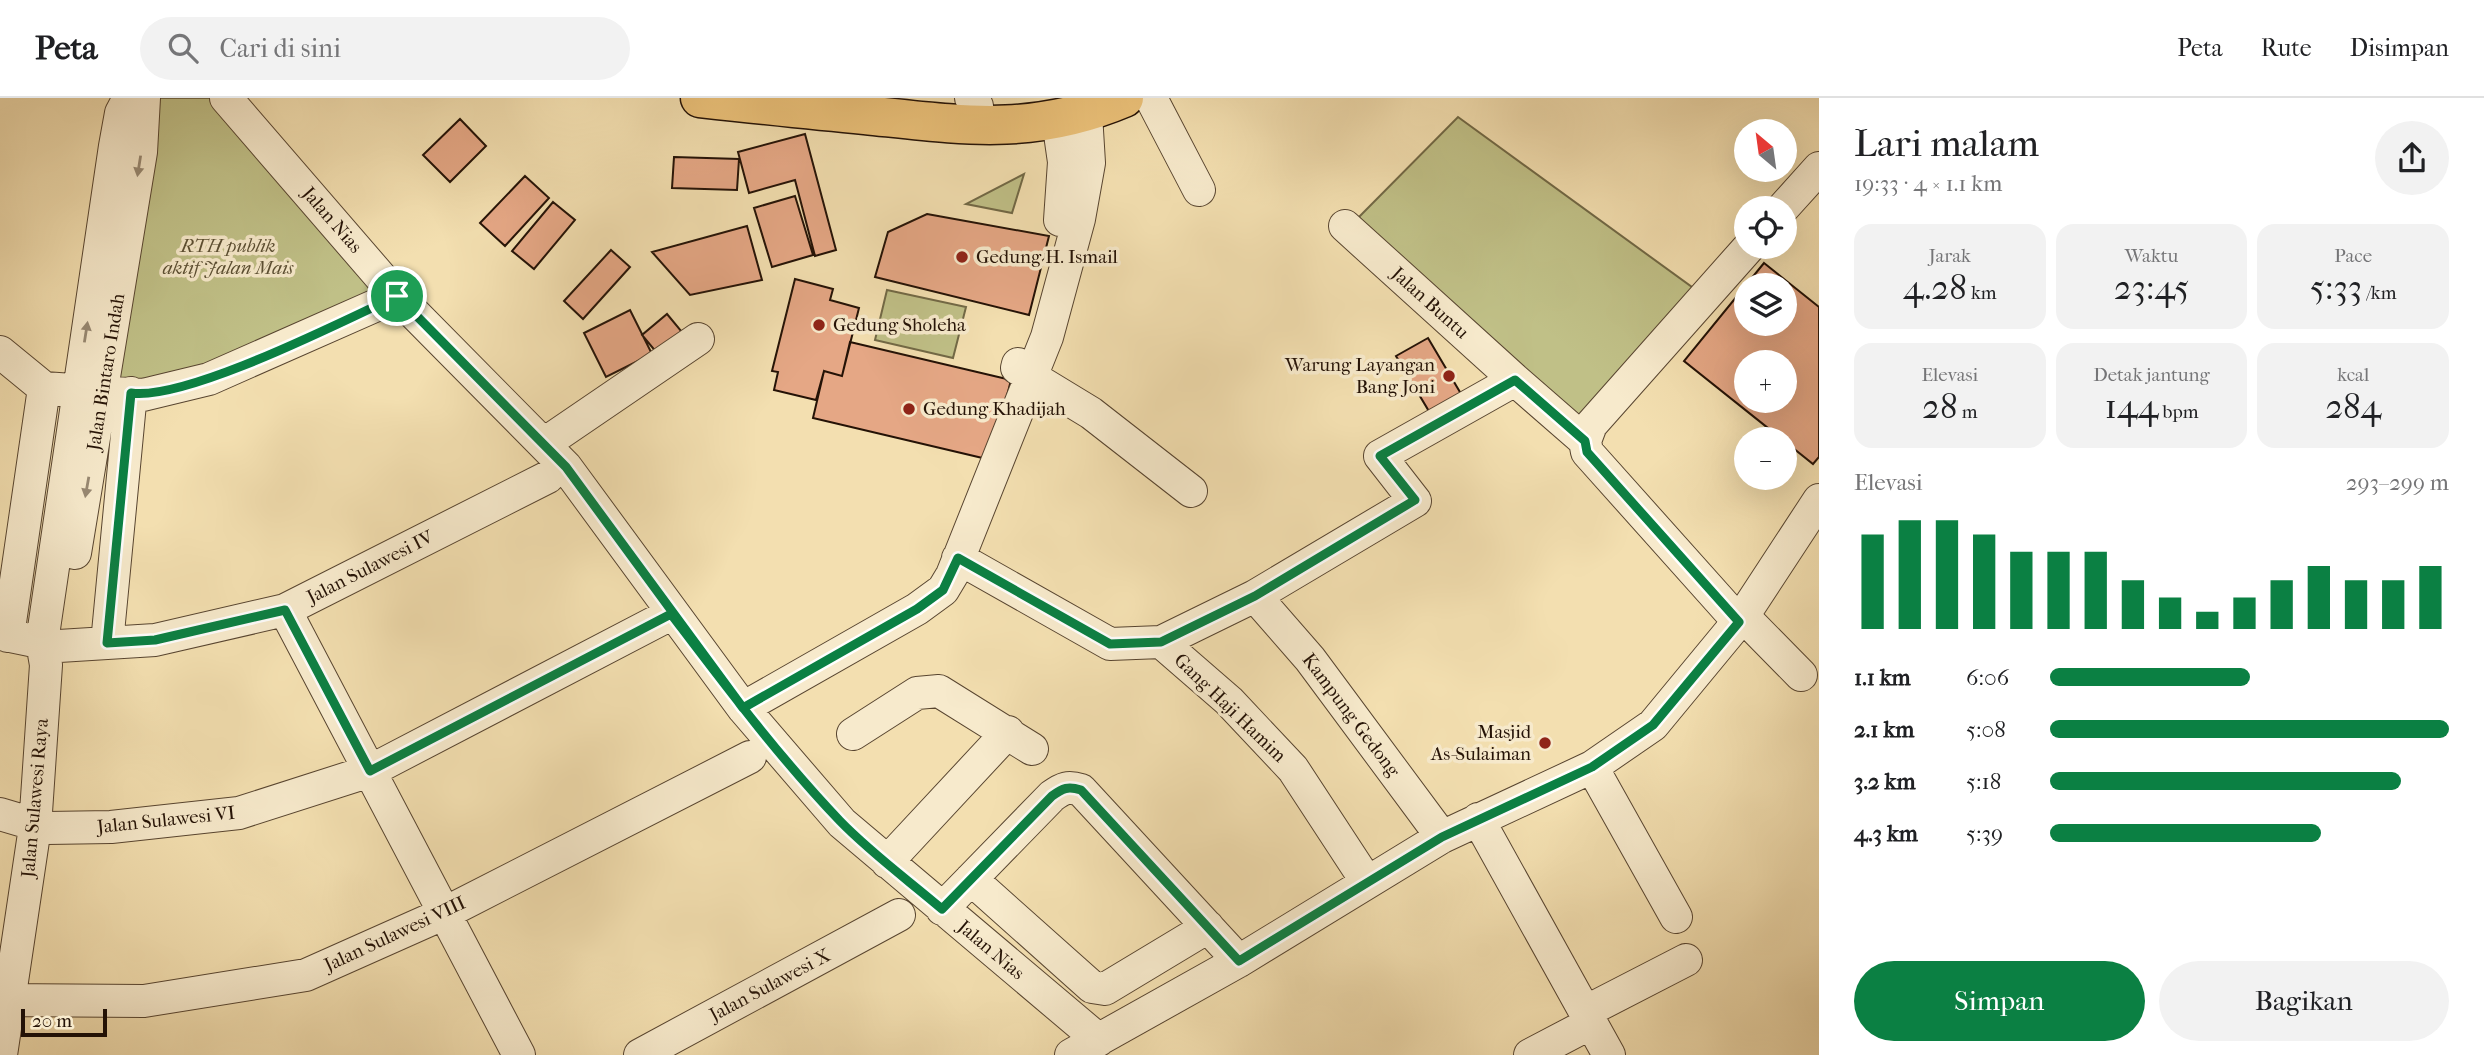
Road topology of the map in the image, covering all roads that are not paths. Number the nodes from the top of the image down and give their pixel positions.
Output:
1 (129, 98) edge
2 (144, 98) edge
3 (226, 98) edge
4 (700, 98) edge
5 (1124, 98) edge
6 (1151, 98) edge
7 (975, 113) edge
8 (1072, 117) junction
9 (1819, 168) edge
10 (1199, 190) dead end
11 (1794, 196) edge
12 (1345, 226) dead end
13 (1738, 259) edge
14 (397, 296) junction
15 (698, 339) dead end
16 (0, 352) edge
17 (1031, 374) junction
18 (1515, 380) junction
19 (44, 388) junction
20 (104, 391) junction
21 (1585, 441) junction
22 (544, 444) junction
23 (548, 478) dead end
24 (1191, 491) dead end
25 (1819, 500) edge
26 (958, 558) junction
27 (1255, 596) junction
28 (285, 610) junction
29 (671, 614) junction
30 (1741, 619) junction
31 (4, 635) edge
32 (1161, 642) junction
33 (107, 643) junction
34 (49, 651) junction
35 (1801, 674) dead end
36 (743, 708) junction
37 (853, 734) dead end
38 (750, 757) dead end
39 (1592, 767) junction
40 (370, 771) junction
41 (0, 814) edge
42 (1478, 819) junction
43 (35, 827) junction
44 (1442, 837) junction
45 (887, 862) junction
46 (971, 878) junction
47 (1367, 882) junction
48 (942, 909) junction
49 (443, 914) junction
50 (899, 915) dead end
51 (1676, 917) dead end
52 (1208, 927) junction
53 (1686, 960) dead end
54 (1239, 961) junction
55 (5, 1001) edge
56 (1588, 1017) junction
57 (1099, 1040) junction
58 (1, 1055) edge
59 (519, 1055) edge
60 (640, 1055) edge
61 (1071, 1055) edge
62 (1530, 1055) edge
63 (1609, 1055) edge

20 -> 1 street, Jalan Bintaro Indah
2 -> 20 street, Jalan Bintaro Indah
3 - 14 street, Jalan Nias
4 - 7 main road
5 - 8 main road
6 - 10 street
7 - 8 main road
8 - 17 street
9 - 11 street
12 - 18 street, Jalan Buntu
13 - 21 street
14 - 20 street
14 - 22 street, Jalan Nias
15 - 22 street
16 - 19 street
17 - 24 street
17 - 26 street
18 - 21 street
18 - 27 street
19 - 20 street
19 - 31 street
20 - 33 street
20 - 34 street, Jalan Bintaro Indah
21 - 30 street
22 - 29 street, Jalan Nias
23 - 28 street, Jalan Sulawesi IV
25 - 30 street
26 - 32 street
26 - 36 street
27 - 32 street
27 - 44 street, Kampung Gedong
28 - 33 street, Jalan Sulawesi IV
28 - 40 street
29 - 36 street, Jalan Nias
29 - 40 street, Jalan Sulawesi VI
30 - 35 street
30 - 39 street
31 - 34 street, Jalan Sulawesi IV
32 - 47 street, Gang Haji Hamim
33 - 34 street, Jalan Sulawesi IV
34 - 43 street, Jalan Sulawesi Raya
36 - 45 street, Jalan Nias
37 - 45 street
38 - 49 street, Jalan Sulawesi VIII
39 - 42 street
39 - 51 street
40 - 43 street, Jalan Sulawesi VI
40 - 49 street
41 - 43 street
42 - 44 street
42 - 56 street
43 - 55 street, Jalan Sulawesi Raya
44 - 47 street
45 - 48 street, Jalan Nias
46 - 48 street
46 - 52 street
46 - 52 street
47 - 54 street
48 - 57 street, Jalan Nias
49 - 55 street, Jalan Sulawesi VIII
49 - 59 street
50 - 60 street, Jalan Sulawesi X
52 - 54 street
53 - 56 street
54 - 57 street
55 - 58 street, Jalan Sulawesi Raya
56 - 62 street
56 - 63 street
57 - 61 street

